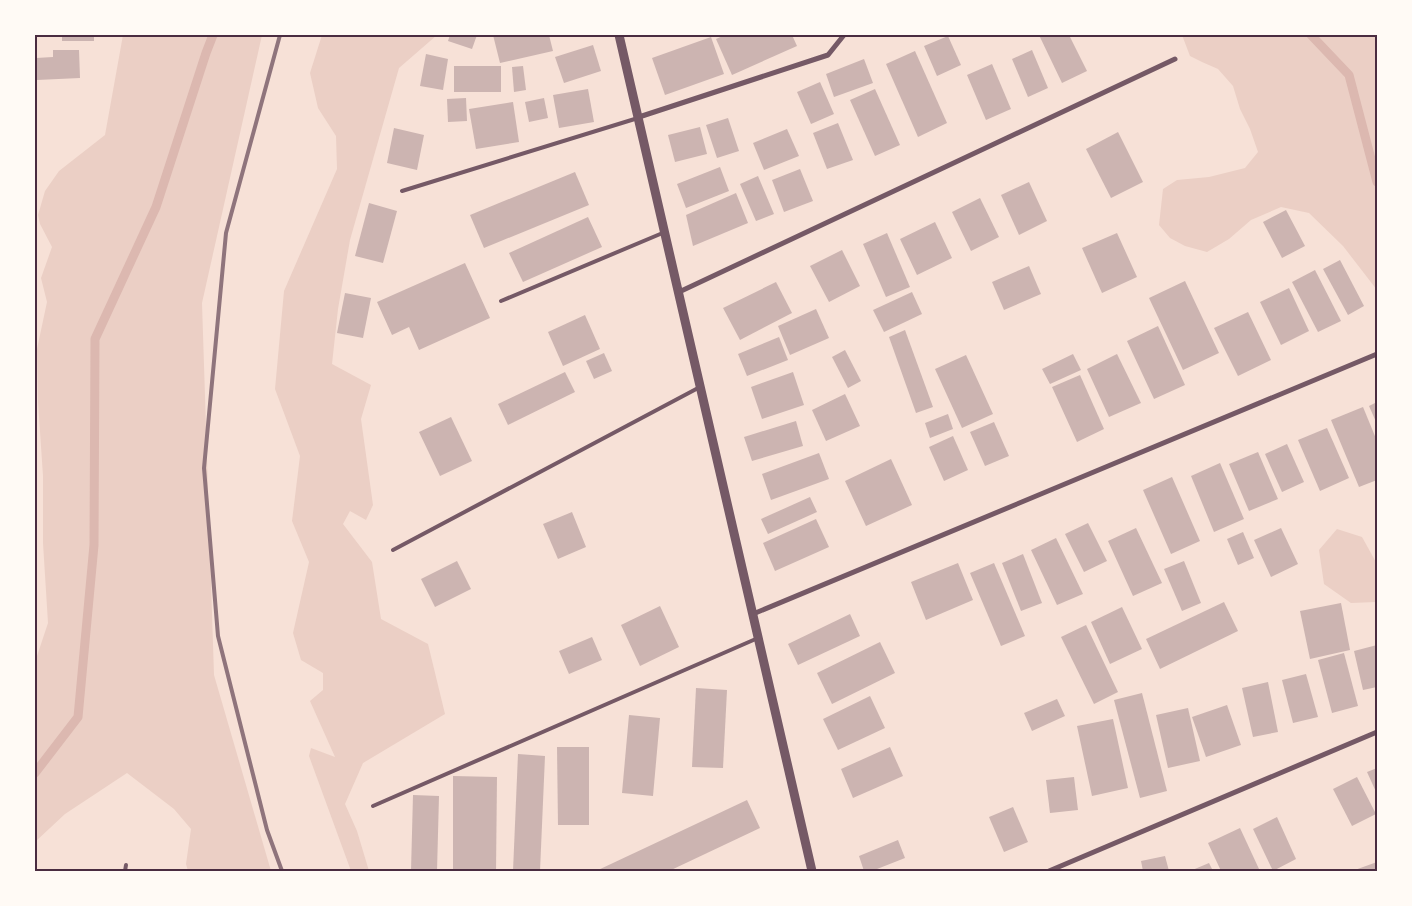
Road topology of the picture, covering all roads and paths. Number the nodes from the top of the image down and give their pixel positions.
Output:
1 (619, 35) edge
2 (844, 35) edge
3 (1175, 59) dead end
4 (639, 117) junction
5 (402, 191) dead end
6 (665, 232) junction
7 (678, 292) junction
8 (501, 301) dead end
9 (1377, 354) edge
10 (700, 387) junction
11 (393, 550) dead end
12 (753, 614) junction
13 (758, 638) junction
14 (1377, 732) edge
15 (373, 806) dead end
16 (126, 864) dead end
17 (125, 871) edge
18 (812, 871) edge
19 (1049, 871) edge

1 - 4 street
2 - 4 street
3 - 7 street
4 - 5 lane
4 - 6 street
6 - 7 street
6 - 8 lane
7 - 10 street
9 - 12 street
10 - 11 lane
10 - 12 street
12 - 13 street
13 - 15 lane
13 - 18 street
14 - 19 street
16 - 17 lane

